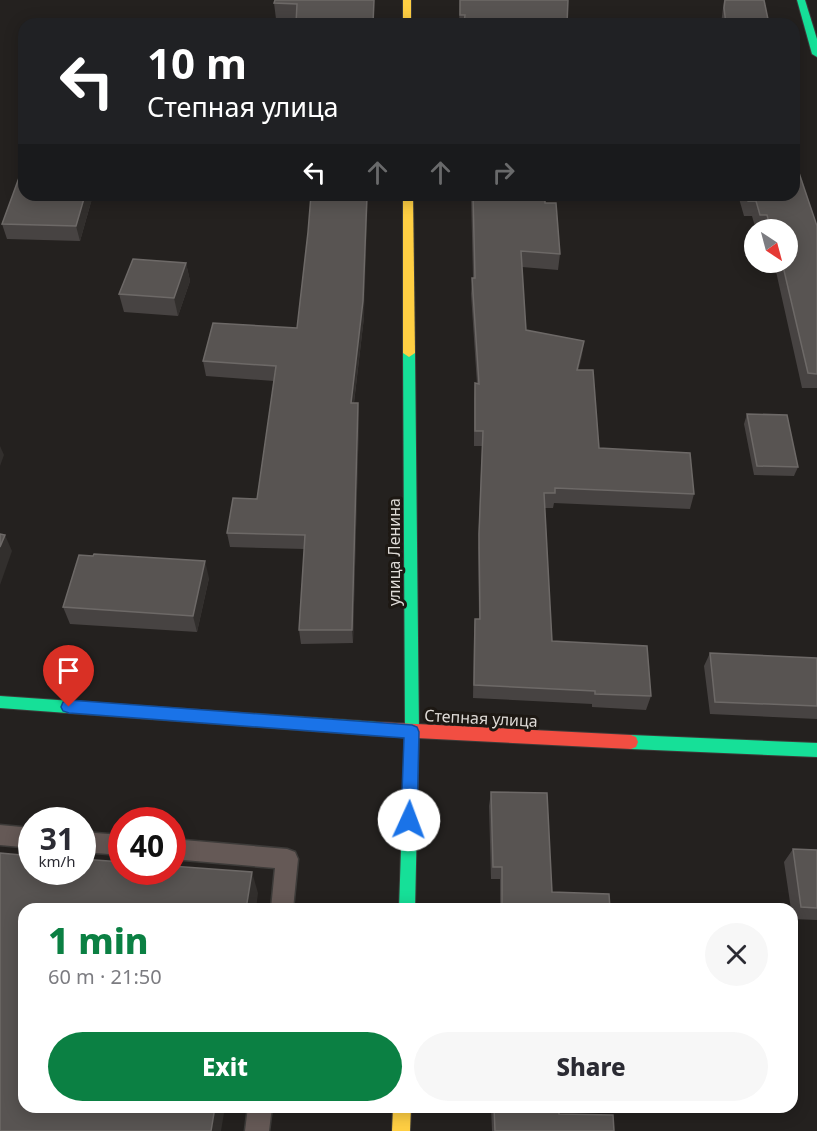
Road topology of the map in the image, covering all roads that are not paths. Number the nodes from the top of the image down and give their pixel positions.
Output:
1 (407, 0) edge
2 (801, 0) edge
3 (407, 18) edge
4 (817, 54) edge
5 (408, 201) edge
6 (0, 702) edge
7 (412, 732) junction
8 (817, 750) edge
9 (0, 835) edge
10 (18, 837) edge
11 (186, 850) edge
12 (283, 903) edge
13 (407, 903) edge
14 (259, 1113) edge
15 (402, 1113) edge
16 (257, 1131) edge
17 (401, 1131) edge

1 - 3 street
2 - 4 street
5 - 7 street, улица Ленина
6 - 7 street, Степная улица
7 - 8 street, Степная улица
7 - 13 street, улица Ленина
9 - 10 lane
11 - 12 lane
14 - 16 lane
15 - 17 street

